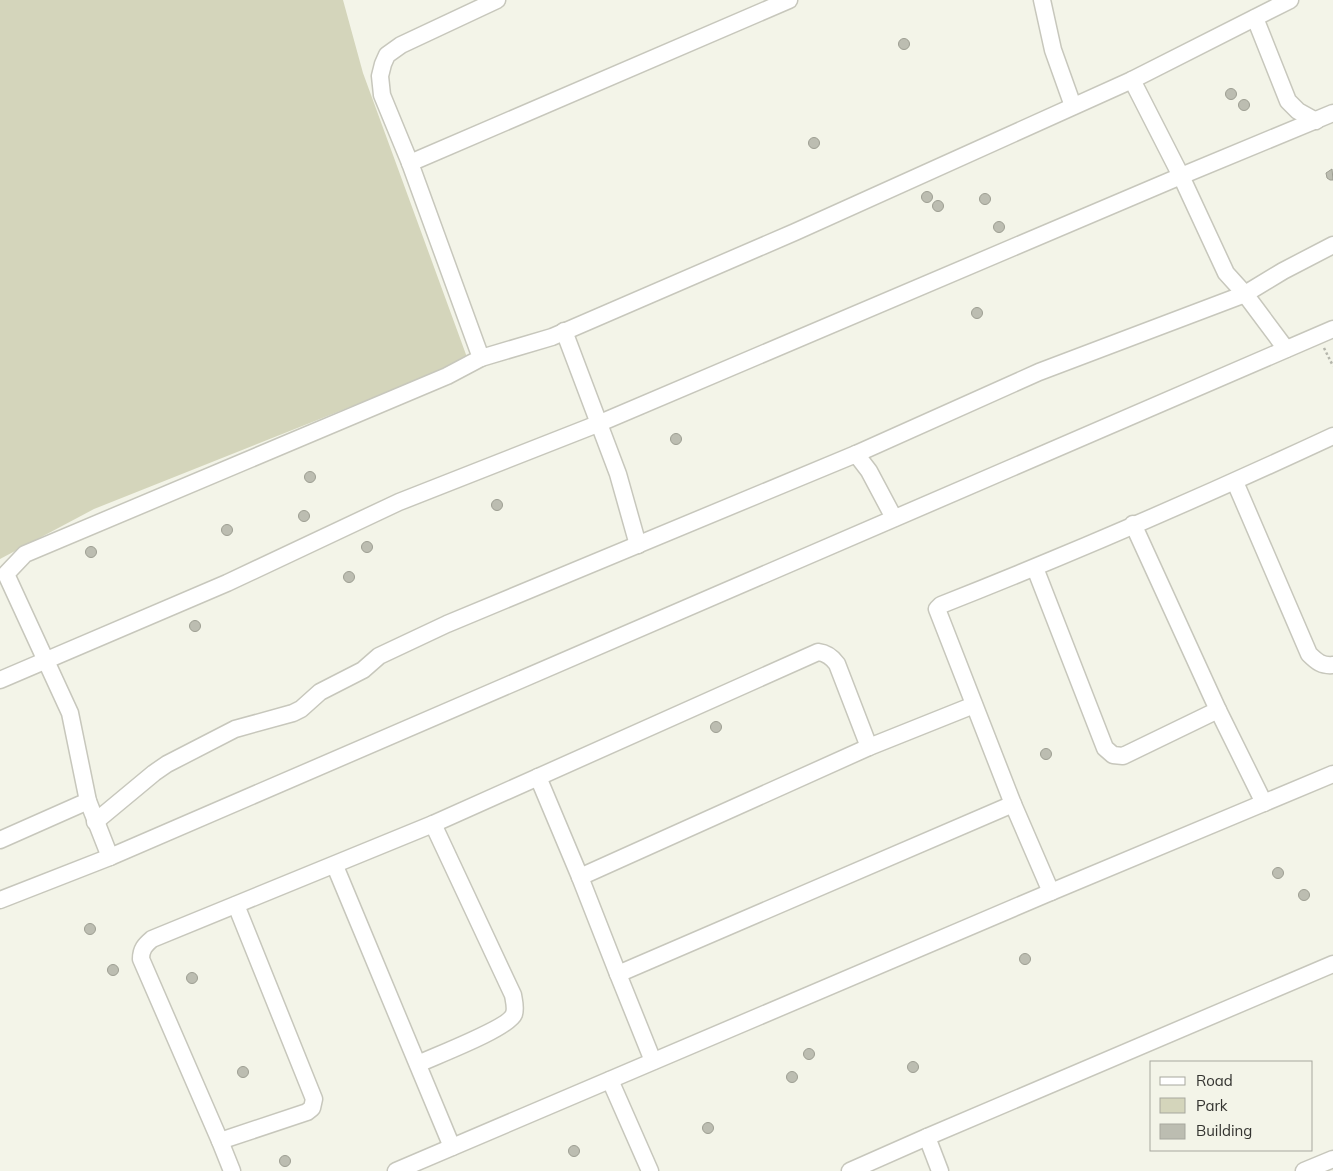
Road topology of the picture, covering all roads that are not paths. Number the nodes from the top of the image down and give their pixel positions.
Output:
1 (497, 0) edge
2 (790, 0) edge
3 (1042, 0) edge
4 (1290, 0) edge
5 (1255, 18) junction
6 (1132, 80) junction
7 (1074, 106) junction
8 (1333, 113) edge
9 (1316, 121) junction
10 (410, 163) junction
11 (1181, 176) junction
12 (1333, 245) edge
13 (1245, 294) junction
14 (1333, 329) edge
15 (564, 331) junction
16 (1286, 349) junction
17 (481, 358) junction
18 (600, 423) junction
19 (1333, 436) edge
20 (856, 454) junction
21 (1235, 482) junction
22 (894, 518) junction
23 (1133, 524) junction
24 (638, 545) junction
25 (1035, 568) junction
26 (46, 661) junction
27 (1333, 665) edge
28 (0, 680) edge
29 (974, 705) junction
30 (1218, 710) junction
31 (869, 747) junction
32 (1333, 774) edge
33 (538, 777) junction
34 (88, 800) junction
35 (1264, 803) junction
36 (1013, 804) junction
37 (95, 822) junction
38 (433, 824) junction
39 (0, 840) edge
40 (110, 857) junction
41 (335, 866) junction
42 (580, 877) junction
43 (1051, 892) junction
44 (0, 900) edge
45 (236, 905) junction
46 (1333, 964) edge
47 (618, 974) junction
48 (654, 1061) junction
49 (418, 1064) junction
50 (610, 1080) junction
51 (927, 1137) junction
52 (220, 1141) junction
53 (452, 1147) junction
54 (1333, 1159) edge
55 (232, 1171) edge
56 (396, 1171) edge
57 (650, 1171) edge
58 (850, 1171) edge
59 (940, 1171) edge
60 (1304, 1171) edge

1 - 10 street
2 - 10 street
3 - 7 street
4 - 5 street
5 - 6 street
5 - 9 street
6 - 7 street
6 - 11 street
7 - 15 street
8 - 9 street
9 - 11 street
10 - 17 street
11 - 13 street
11 - 18 street
12 - 13 street
13 - 16 street
13 - 20 street
14 - 16 street
15 - 17 street
15 - 18 street
16 - 22 street
17 - 26 street
18 - 24 street
18 - 26 street
19 - 21 street
20 - 22 street
20 - 24 street
21 - 23 street
21 - 27 street
22 - 40 street
23 - 25 street
23 - 30 street
24 - 37 street
25 - 29 street
25 - 30 street
26 - 28 street
26 - 34 street
29 - 31 street
29 - 36 street
30 - 35 street
31 - 33 street
31 - 42 street
32 - 35 street
33 - 38 street
33 - 42 street
34 - 37 street
34 - 39 street
35 - 43 street
36 - 43 street
36 - 47 street
37 - 40 street
38 - 41 street
38 - 49 street
40 - 44 street
41 - 45 street
41 - 49 street
42 - 47 street
43 - 48 street
45 - 52 street
45 - 52 street
46 - 51 street
47 - 48 street
48 - 50 street
49 - 53 street
50 - 53 street
50 - 57 street
51 - 58 street
51 - 59 street
52 - 55 street
53 - 56 street
54 - 60 street

